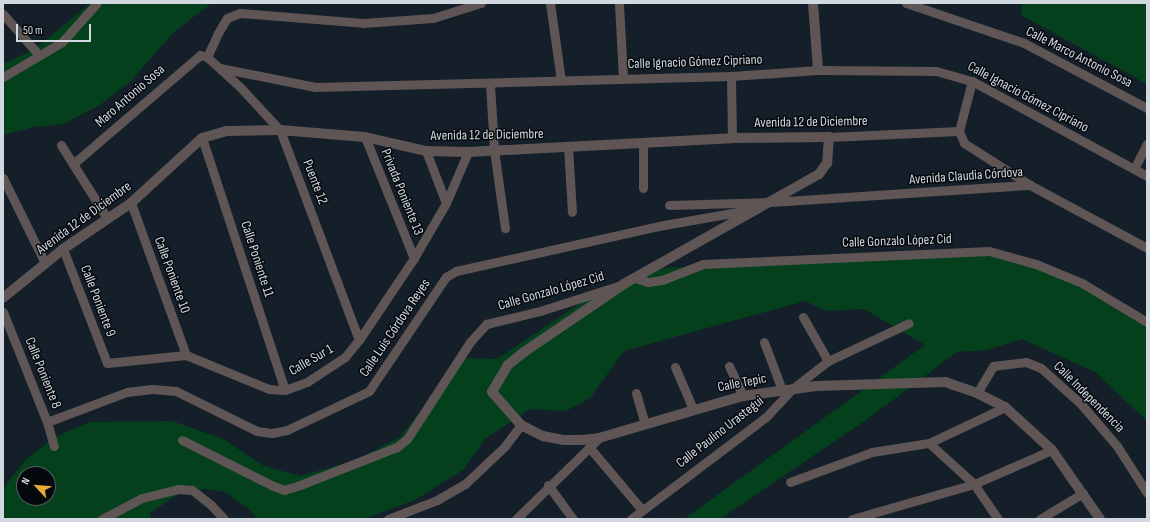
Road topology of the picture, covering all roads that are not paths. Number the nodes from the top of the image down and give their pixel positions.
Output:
1 (97, 3) edge
2 (481, 3) edge
3 (550, 3) edge
4 (813, 3) edge
5 (906, 3) edge
6 (619, 4) edge
7 (3, 14) edge
8 (38, 54) junction
9 (208, 57) junction
10 (220, 68) junction
11 (818, 70) junction
12 (731, 76) junction
13 (3, 77) edge
14 (623, 78) junction
15 (561, 80) junction
16 (972, 81) junction
17 (490, 84) junction
18 (1147, 108) edge
19 (280, 130) junction
20 (959, 131) junction
21 (365, 137) junction
22 (829, 137) junction
23 (202, 138) junction
24 (732, 138) junction
25 (643, 142) junction
26 (1147, 144) edge
27 (61, 145) dead end
28 (568, 147) junction
29 (494, 150) junction
30 (426, 151) junction
31 (468, 152) junction
32 (73, 164) junction
33 (1134, 169) junction
34 (1147, 176) edge
35 (3, 178) edge
36 (1030, 185) junction
37 (643, 188) dead end
38 (771, 202) junction
39 (131, 203) junction
40 (446, 203) junction
41 (669, 205) dead end
42 (754, 206) junction
43 (572, 212) dead end
44 (106, 218) junction
45 (506, 228) dead end
46 (1147, 248) edge
47 (63, 250) junction
48 (414, 258) junction
49 (45, 263) junction
50 (635, 278) junction
51 (624, 284) junction
52 (3, 298) edge
53 (3, 312) edge
54 (803, 317) dead end
55 (1147, 322) edge
56 (909, 323) dead end
57 (359, 340) junction
58 (764, 342) dead end
59 (186, 355) junction
60 (828, 361) junction
61 (107, 363) joint
62 (729, 366) dead end
63 (675, 368) dead end
64 (792, 389) junction
65 (285, 390) junction
66 (782, 390) junction
67 (977, 392) junction
68 (636, 393) dead end
69 (743, 396) junction
70 (1005, 407) junction
71 (693, 409) junction
72 (518, 421) junction
73 (47, 422) junction
74 (645, 424) junction
75 (598, 438) junction
76 (182, 440) dead end
77 (930, 443) junction
78 (54, 446) dead end
79 (589, 447) junction
80 (1052, 450) junction
81 (790, 482) dead end
82 (974, 484) junction
83 (548, 485) junction
84 (1083, 493) junction
85 (1147, 493) edge
86 (642, 510) junction
87 (102, 519) edge
88 (224, 519) edge
89 (388, 519) edge
90 (516, 519) edge
91 (574, 519) edge
92 (631, 519) edge
93 (852, 519) edge
94 (998, 519) edge
95 (1040, 519) edge
96 (1100, 519) edge

1 - 8 street
2 - 9 street
3 - 15 street
4 - 11 street
5 - 18 street, Calle Marco Antonio Sosa
6 - 14 street
7 - 8 street
8 - 13 street
9 - 10 street, Puente 12
9 - 32 street, Maro Antonio Sosa
10 - 17 street, Calle Ignacio Gómez Cipriano
10 - 19 street, Puente 12
11 - 12 street, Calle Ignacio Gómez Cipriano
11 - 16 street, Calle Ignacio Gómez Cipriano
12 - 14 street, Calle Ignacio Gómez Cipriano
12 - 24 street
14 - 15 street, Calle Ignacio Gómez Cipriano
15 - 17 street, Calle Ignacio Gómez Cipriano
16 - 20 street
16 - 33 street, Calle Ignacio Gómez Cipriano
17 - 29 street
19 - 21 street, Avenida 12 de Diciembre
19 - 23 street, Avenida 12 de Diciembre
19 - 57 street, Puente 12
20 - 22 street, Avenida 12 de Diciembre
20 - 36 street
21 - 30 street, Avenida 12 de Diciembre
21 - 48 street, Privada Poniente 13
22 - 24 street, Avenida 12 de Diciembre
22 - 38 street
23 - 39 street, Avenida 12 de Diciembre
23 - 65 street, Calle Poniente 11
24 - 25 street, Avenida 12 de Diciembre
25 - 28 street, Avenida 12 de Diciembre
25 - 37 street
26 - 33 street
27 - 32 street
28 - 29 street, Avenida 12 de Diciembre
28 - 43 street
29 - 31 street, Avenida 12 de Diciembre
29 - 45 street
30 - 31 street, Avenida 12 de Diciembre
30 - 40 street
31 - 40 street, Calle Sur 1
32 - 44 street
33 - 34 street, Calle Ignacio Gómez Cipriano
35 - 49 street
36 - 38 street, Avenida Claudia Córdova
36 - 46 street, Avenida Claudia Córdova
38 - 42 street
39 - 44 street, Avenida 12 de Diciembre
39 - 59 street, Calle Poniente 10
40 - 48 street, Calle Sur 1
41 - 42 street
42 - 50 street
42 - 73 street, Calle Luis Córdova Reyes
44 - 47 street, Avenida 12 de Diciembre
47 - 49 street, Avenida 12 de Diciembre
47 - 61 street, Calle Poniente 9
48 - 57 street, Calle Sur 1
49 - 52 street, Avenida 12 de Diciembre
50 - 51 street
50 - 55 street, Calle Gonzalo López Cid
51 - 72 street
51 - 76 street, Calle Gonzalo López Cid
53 - 73 street, Calle Poniente 8
54 - 60 street
56 - 60 street, Calle Paulino Urastegui
57 - 65 street, Calle Sur 1
58 - 66 street
59 - 61 street, Calle Sur 1
59 - 65 street, Calle Sur 1
60 - 64 street, Calle Paulino Urastegui
62 - 69 street
63 - 71 street
64 - 66 street, Calle Tepic
64 - 67 street, Calle Tepic
64 - 86 street, Calle Paulino Urastegui
66 - 69 street, Calle Tepic
67 - 70 street, Calle Tepic
67 - 85 street, Calle Independencia
68 - 74 street
69 - 71 street, Calle Tepic
70 - 77 street
70 - 80 street, Calle Tepic
71 - 74 street, Calle Tepic
72 - 75 street
72 - 89 street
73 - 78 street, Calle Poniente 8
74 - 75 street, Calle Tepic
75 - 79 street, Calle Tepic
77 - 81 street
77 - 82 street
79 - 83 street, Calle Tepic
79 - 86 street
80 - 82 street
80 - 84 street, Calle Tepic
82 - 93 street
82 - 94 street
83 - 90 street, Calle Tepic
83 - 91 street
84 - 95 street
84 - 96 street, Calle Tepic
86 - 92 street, Calle Paulino Urastegui
87 - 88 street

